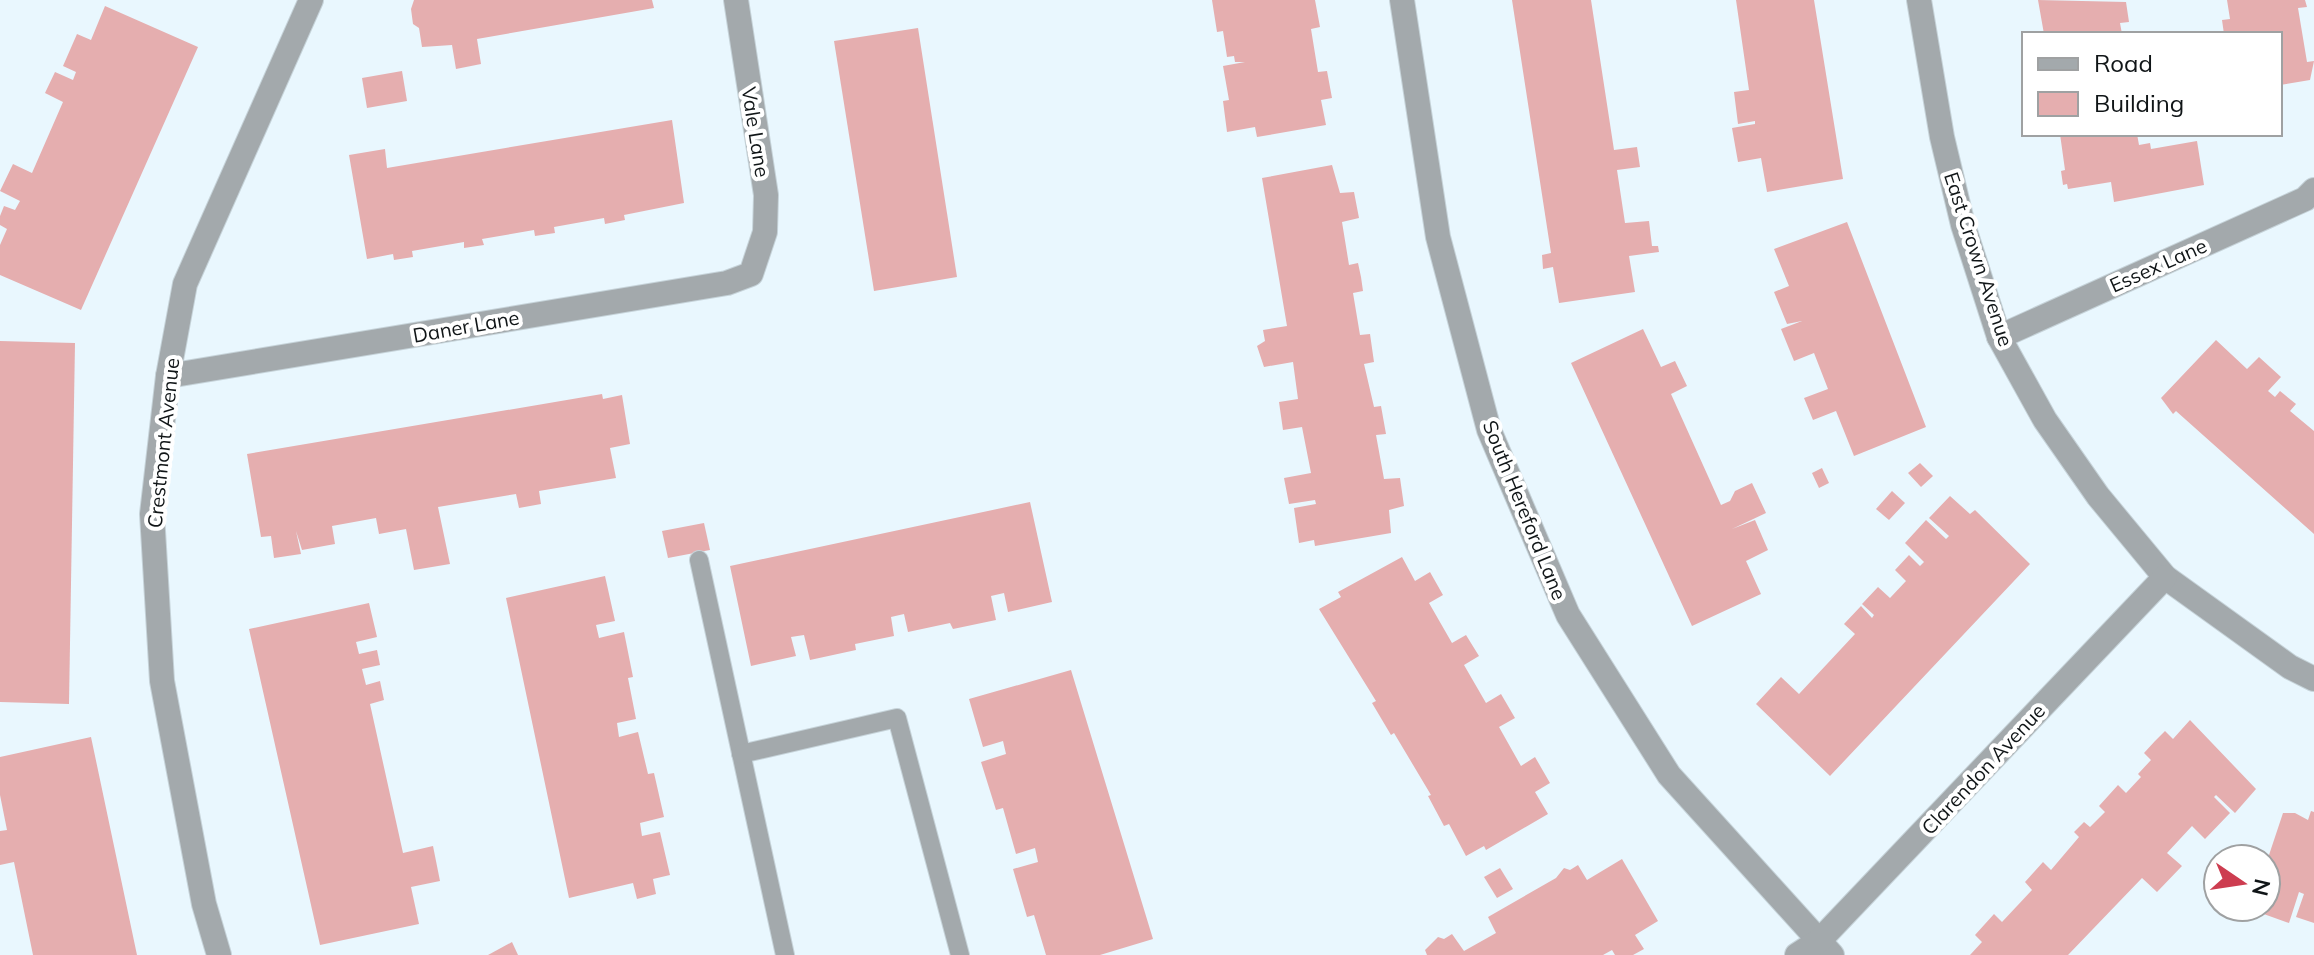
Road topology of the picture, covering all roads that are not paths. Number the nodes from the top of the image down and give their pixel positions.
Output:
1 (311, 0) edge
2 (736, 0) edge
3 (1402, 0) edge
4 (1919, 0) edge
5 (2314, 190) edge
6 (755, 262) joint
7 (1999, 337) junction
8 (168, 376) junction
9 (699, 560) dead end
10 (2165, 577) junction
11 (2314, 679) edge
12 (741, 754) junction
13 (1826, 948) edge
14 (219, 955) edge
15 (785, 955) edge
16 (960, 955) edge
17 (1797, 955) edge

1 - 8 street, Crestmont Avenue
2 - 6 street, Vale Lane
3 - 13 street, South Hereford Lane
4 - 7 street, East Crown Avenue
5 - 7 street, Essex Lane
6 - 8 street, Daner Lane
7 - 10 street, East Crown Avenue
8 - 14 street, Crestmont Avenue
9 - 12 lane
10 - 11 street, East Crown Avenue
10 - 13 street, Clarendon Avenue
12 - 15 lane
12 - 16 lane
13 - 17 street, Clarendon Avenue

